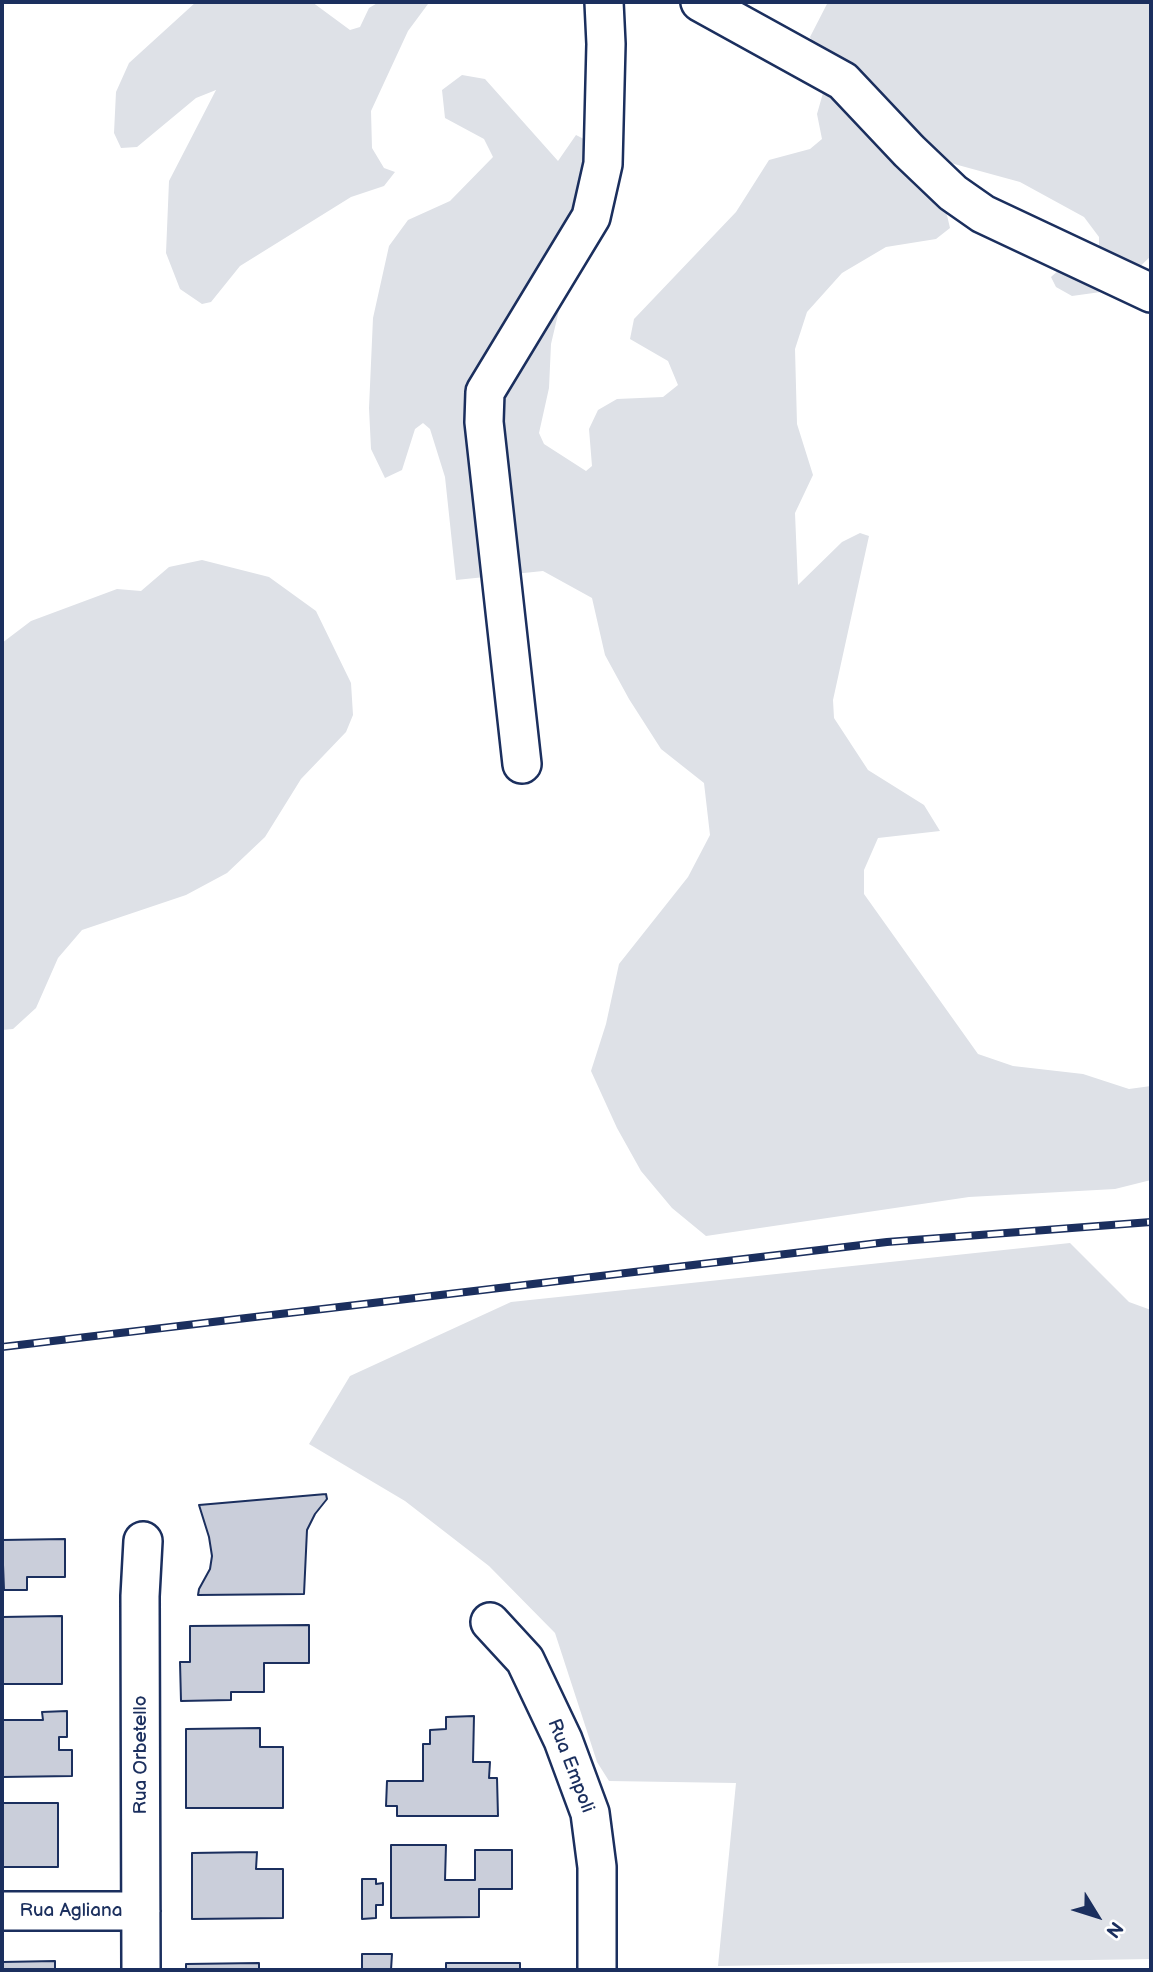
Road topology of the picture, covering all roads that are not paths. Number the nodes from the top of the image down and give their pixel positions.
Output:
1 (604, 2) edge
2 (700, 2) edge
3 (1151, 293) edge
4 (522, 764) dead end
5 (142, 1541) dead end
6 (490, 1622) dead end
7 (2, 1910) edge
8 (141, 1911) junction
9 (141, 1970) edge
10 (597, 1970) edge

1 - 4 street
2 - 3 street
5 - 8 street, Rua Orbetello
6 - 10 street, Rua Empoli
7 - 8 street, Rua Agliana
8 - 9 street, Rua Orbetello

